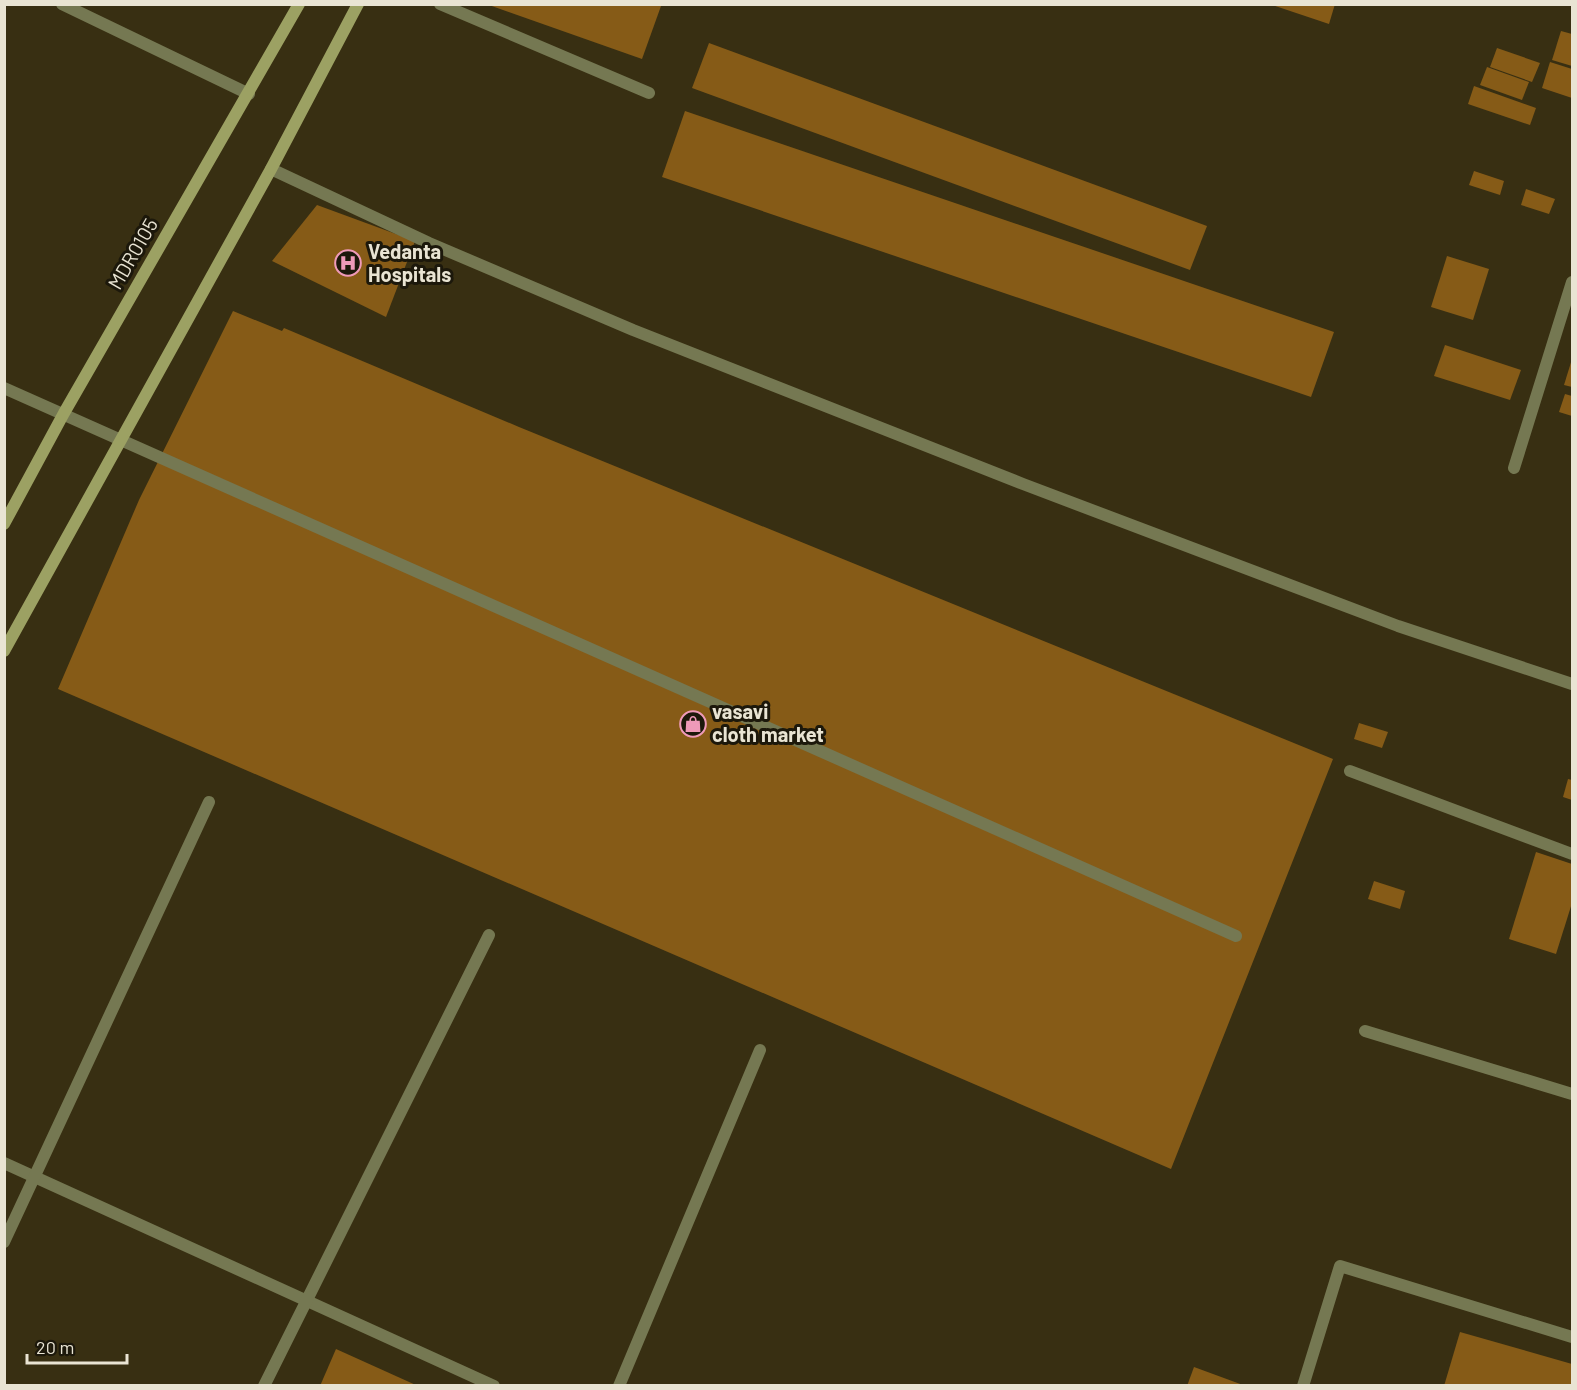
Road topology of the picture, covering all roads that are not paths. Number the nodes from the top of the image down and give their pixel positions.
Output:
1 (62, 4) edge
2 (298, 4) edge
3 (358, 4) edge
4 (440, 4) edge
5 (649, 93) dead end
6 (249, 94) junction
7 (271, 169) junction
8 (1572, 282) edge
9 (4, 388) edge
10 (64, 413) junction
11 (121, 438) junction
12 (1514, 468) dead end
13 (4, 524) edge
14 (4, 651) edge
15 (1572, 684) edge
16 (1350, 771) dead end
17 (209, 802) dead end
18 (1572, 854) edge
19 (489, 935) dead end
20 (1236, 936) dead end
21 (1365, 1031) dead end
22 (760, 1050) dead end
23 (1572, 1094) edge
24 (4, 1163) edge
25 (34, 1178) junction
26 (4, 1242) edge
27 (307, 1301) junction
28 (1572, 1322) edge
29 (1570, 1336) edge
30 (264, 1386) edge
31 (494, 1386) edge
32 (619, 1386) edge
33 (1303, 1386) edge

1 - 6 street
2 - 6 main road, MDR0105
3 - 7 main road
4 - 5 street
6 - 10 main road, MDR0105
7 - 11 main road
7 - 15 street
8 - 12 street
9 - 10 street
10 - 11 street
10 - 13 main road, MDR0105
11 - 14 main road
11 - 20 street
16 - 18 street
17 - 25 street
19 - 27 street
21 - 23 street
22 - 32 street
24 - 25 street
25 - 26 street
25 - 27 street
27 - 30 street
27 - 31 street
28 - 29 street
29 - 33 street

